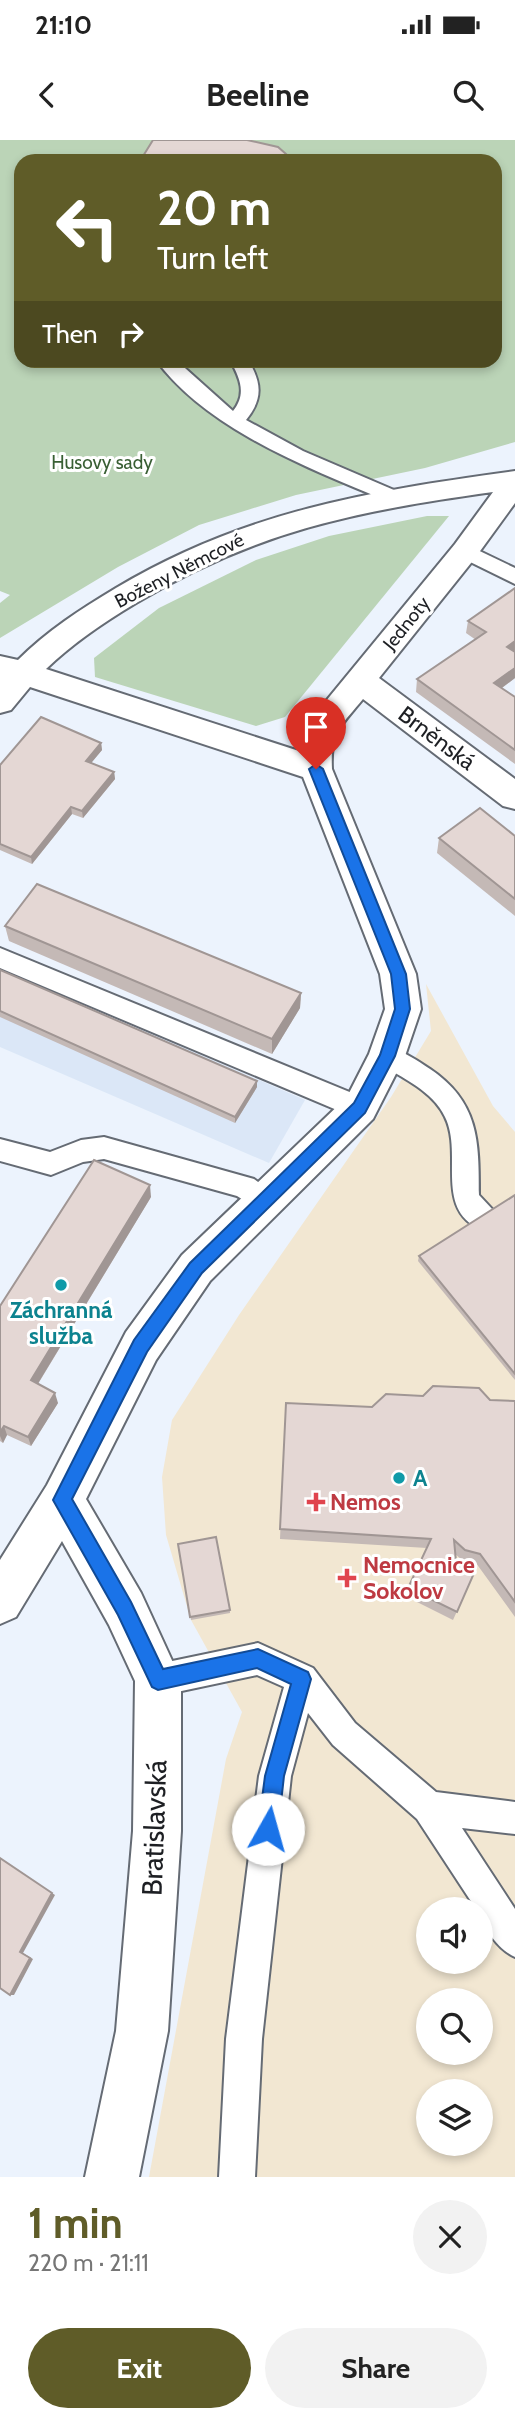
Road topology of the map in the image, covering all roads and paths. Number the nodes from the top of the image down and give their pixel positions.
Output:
1 (173, 368) edge
2 (244, 368) edge
3 (234, 421) junction
4 (515, 481) edge
5 (394, 497) junction
6 (465, 551) junction
7 (515, 577) edge
8 (10, 670) edge
9 (360, 680) junction
10 (0, 702) edge
11 (316, 769) junction
12 (515, 797) edge
13 (0, 958) edge
14 (387, 1056) junction
15 (360, 1108) junction
16 (0, 1150) edge
17 (264, 1201) junction
18 (485, 1219) edge
19 (62, 1500) junction
20 (0, 1601) edge
21 (302, 1679) junction
22 (158, 1680) junction
23 (429, 1807) junction
24 (515, 1818) edge
25 (515, 1940) edge
26 (112, 2177) edge
27 (237, 2177) edge

1 - 3 lane
2 - 3 lane
3 - 5 lane
4 - 5 street, Boženy Němcové
4 - 6 street, Jednoty
5 - 8 street, Boženy Němcové
6 - 7 lane
6 - 9 street, Jednoty
8 - 10 street, Boženy Němcové
8 - 11 street
9 - 11 street, Jednoty
9 - 12 street, Brněnská
11 - 14 street
13 - 15 lane
14 - 15 street
14 - 18 lane
15 - 17 street
16 - 17 lane
17 - 19 street
19 - 20 street
19 - 22 street, Bratislavská
21 - 22 lane
21 - 23 lane
21 - 27 lane
22 - 26 street, Bratislavská
23 - 24 lane
23 - 25 lane

